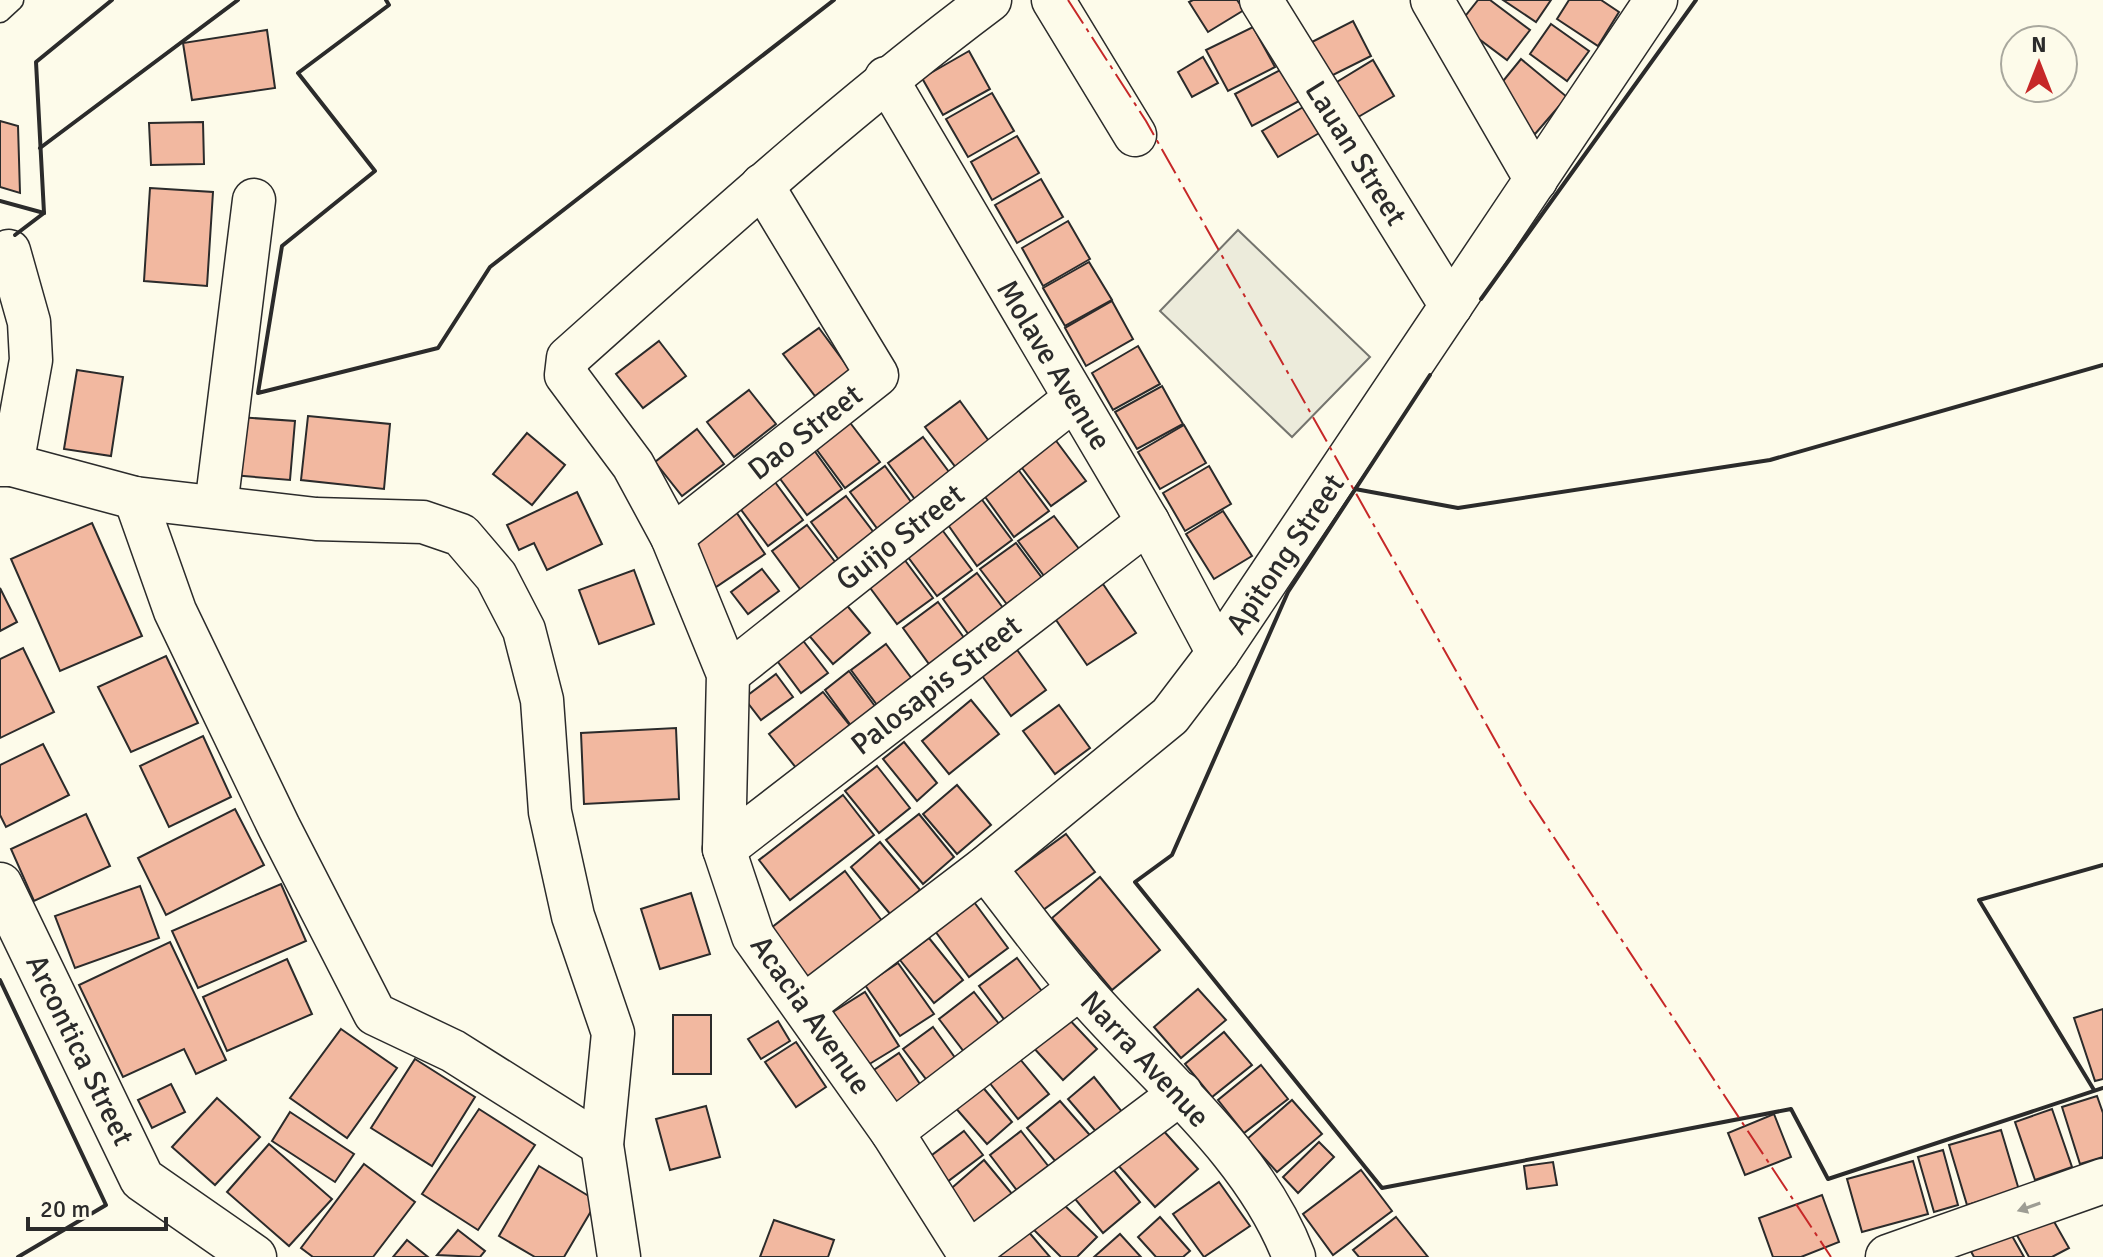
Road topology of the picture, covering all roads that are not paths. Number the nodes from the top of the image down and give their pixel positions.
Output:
1 (13, 0) edge
2 (990, 0) edge
3 (1053, 0) edge
4 (1261, 0) edge
5 (1432, 0) edge
6 (1656, 0) edge
7 (0, 12) edge
8 (886, 78) junction
9 (1135, 135) dead end
10 (1536, 180) junction
11 (762, 185) junction
12 (254, 200) dead end
13 (9, 251) dead end
14 (1451, 306) junction
15 (1073, 400) junction
16 (6, 465) edge
17 (135, 498) junction
18 (216, 507) junction
19 (1148, 522) junction
20 (672, 537) junction
21 (1218, 653) junction
22 (728, 674) junction
23 (724, 849) junction
24 (985, 868) junction
25 (0, 885) edge
26 (1080, 988) junction
27 (804, 1006) junction
28 (1181, 1093) junction
29 (892, 1132) junction
30 (602, 1145) junction
31 (2103, 1181) edge
32 (1287, 1254) edge
33 (970, 1255) edge
34 (254, 1257) edge
35 (619, 1257) edge
36 (1888, 1257) edge

1 - 7 lane
2 - 8 street
3 - 9 street
4 - 14 street, Lauan Street
5 - 10 street
6 - 10 street, Apitong Street
8 - 11 street
8 - 15 street, Molave Avenue
10 - 14 street, Apitong Street
11 - 20 street, Acacia Avenue
11 - 20 street, Dao Street
12 - 18 street
13 - 16 street
14 - 21 street, Apitong Street
15 - 19 street, Molave Avenue
15 - 22 street, Guijo Street
16 - 17 street
17 - 18 street
17 - 30 street
18 - 30 street
19 - 21 street, Molave Avenue
19 - 23 street, Palosapis Street
20 - 22 street, Acacia Avenue
21 - 24 street, Apitong Street
22 - 23 street, Acacia Avenue
23 - 27 street, Acacia Avenue
24 - 26 street, Narra Avenue
24 - 27 street, Apitong Street
25 - 34 street, Arcontica Street
26 - 28 street, Narra Avenue
26 - 29 street
27 - 29 street, Acacia Avenue
28 - 32 street, Narra Avenue
28 - 33 street
29 - 33 street, Acacia Avenue
30 - 35 street
31 -> 36 street

